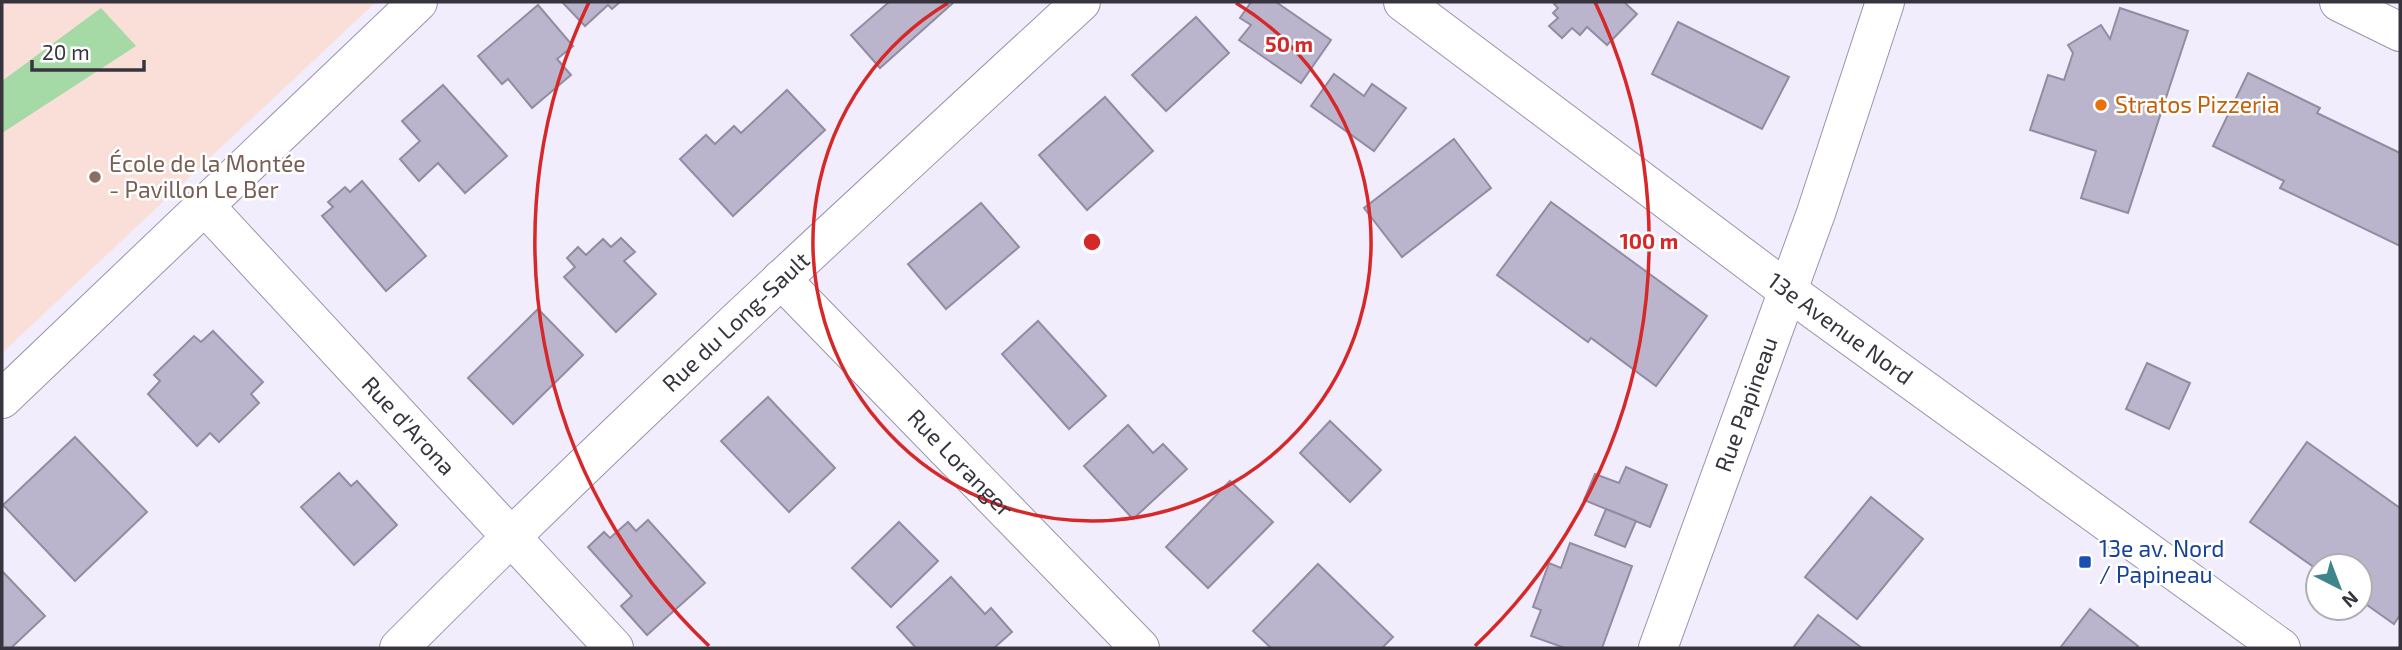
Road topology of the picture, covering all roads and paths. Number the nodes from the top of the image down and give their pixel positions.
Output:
1 (418, 2) edge
2 (1080, 2) edge
3 (1404, 2) edge
4 (1885, 2) edge
5 (2339, 2) edge
6 (2400, 32) edge
7 (204, 205) junction
8 (781, 278) junction
9 (1788, 291) junction
10 (2, 399) edge
11 (511, 536) junction
12 (399, 648) edge
13 (614, 648) edge
14 (1140, 648) edge
15 (1658, 648) edge
16 (2281, 648) edge

1 - 7 street
2 - 8 street, Rue du Long-Sault
3 - 9 street, 13e Avenue Nord
4 - 9 street, Rue Papineau
5 - 6 street
7 - 10 street
7 - 11 street, Rue d'Arona
8 - 11 street, Rue du Long-Sault
8 - 14 street, Rue Loranger
9 - 15 street, Rue Papineau
9 - 16 street, 13e Avenue Nord
11 - 12 street, Rue du Long-Sault
11 - 13 street, Rue d'Arona

